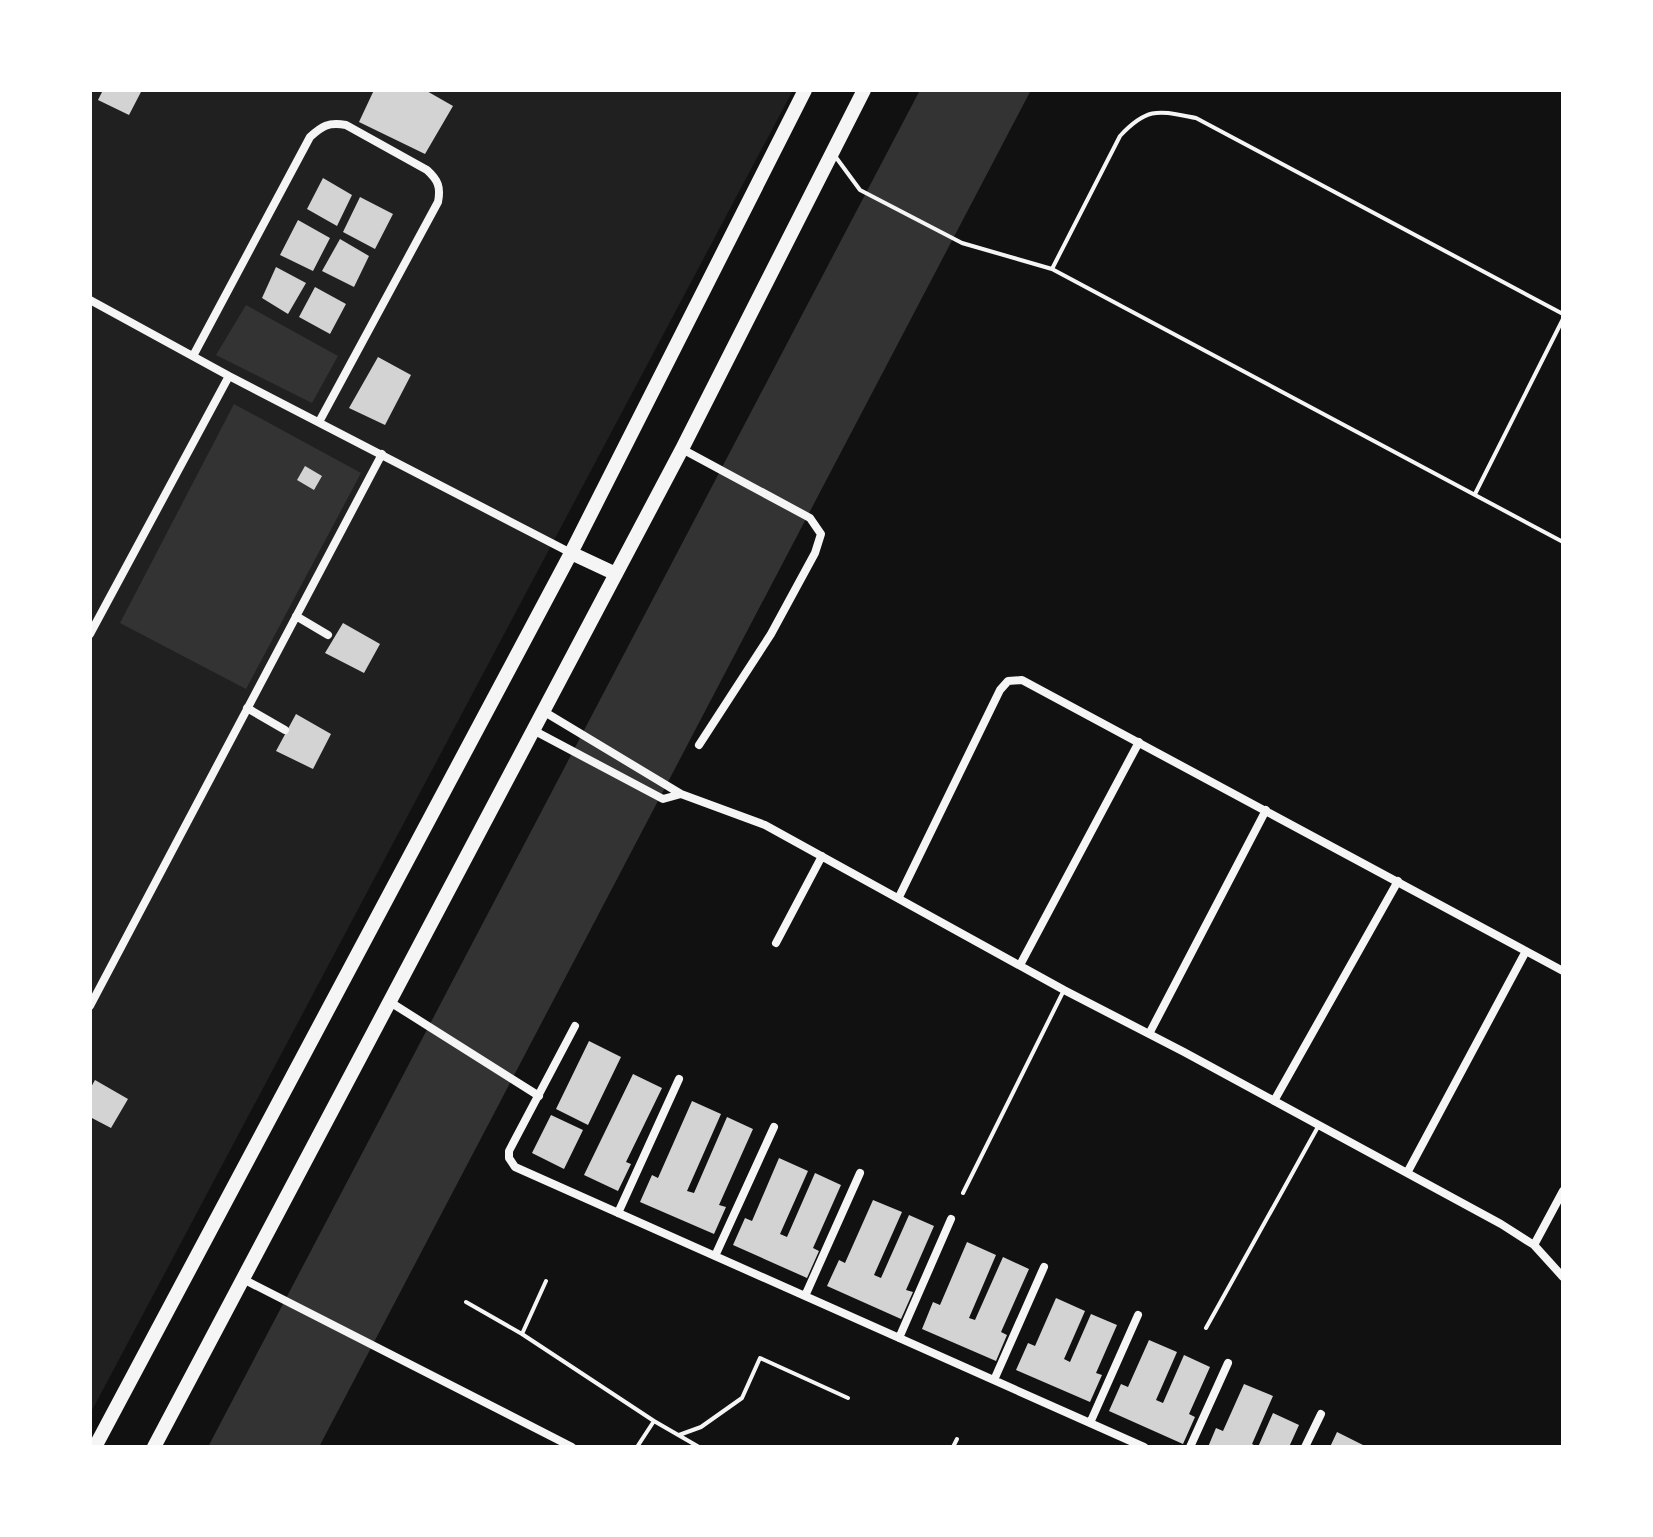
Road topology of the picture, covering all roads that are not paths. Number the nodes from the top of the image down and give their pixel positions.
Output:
1 (805, 90) edge
2 (864, 90) edge
3 (831, 151) junction
4 (1052, 269) junction
5 (90, 300) edge
6 (1563, 317) edge
7 (193, 356) junction
8 (229, 376) junction
9 (319, 422) junction
10 (682, 449) junction
11 (382, 454) junction
12 (1475, 494) junction
13 (1563, 542) edge
14 (571, 553) junction
15 (616, 574) junction
16 (296, 616) junction
17 (90, 634) edge
18 (328, 635) dead end
19 (247, 708) junction
20 (543, 711) junction
21 (285, 730) dead end
22 (533, 730) junction
23 (1139, 742) junction
24 (699, 745) dead end
25 (681, 794) junction
26 (1266, 810) junction
27 (822, 856) junction
28 (1398, 881) junction
29 (899, 897) junction
30 (776, 943) dead end
31 (1526, 951) junction
32 (1020, 965) junction
33 (1563, 971) edge
34 (1064, 990) junction
35 (390, 1002) junction
36 (90, 1006) edge
37 (575, 1026) dead end
38 (1149, 1034) junction
39 (679, 1079) dead end
40 (539, 1096) junction
41 (1274, 1101) junction
42 (1319, 1125) junction
43 (774, 1127) dead end
44 (860, 1173) dead end
45 (1407, 1173) junction
46 (1563, 1191) edge
47 (963, 1193) dead end
48 (618, 1213) junction
49 (951, 1219) dead end
50 (1534, 1245) junction
51 (715, 1256) junction
52 (1044, 1267) dead end
53 (1563, 1277) edge
54 (243, 1279) junction
55 (546, 1281) dead end
56 (805, 1296) junction
57 (466, 1302) dead end
58 (1138, 1315) dead end
59 (1206, 1328) dead end
60 (522, 1334) junction
61 (899, 1338) junction
62 (1228, 1363) dead end
63 (994, 1380) junction
64 (848, 1398) dead end
65 (1321, 1414) dead end
66 (654, 1421) junction
67 (1090, 1423) junction
68 (679, 1435) junction
69 (957, 1439) dead end
70 (95, 1447) edge
71 (154, 1447) edge
72 (572, 1447) edge
73 (637, 1447) edge
74 (699, 1447) edge
75 (953, 1447) edge
76 (1144, 1447) edge
77 (1190, 1447) edge
78 (1305, 1447) edge

1 - 14 highway
2 - 3 highway
3 - 4 lane
3 - 10 highway
4 - 6 lane
4 - 12 lane
5 - 7 street
6 - 12 lane
7 - 8 street
7 - 9 street
8 - 9 street
8 - 17 street
9 - 11 street
10 - 15 highway
10 - 24 street
11 - 14 street
11 - 16 street
12 - 13 lane
14 - 15 highway
14 - 70 highway
15 - 20 highway
16 - 18 street
16 - 19 street
19 - 21 street
19 - 36 street
20 - 22 highway
20 - 25 street
22 - 25 street
22 - 35 highway
23 - 26 street
23 - 29 street
23 - 32 street
25 - 27 street
26 - 28 street
26 - 38 street
27 - 29 street
27 - 30 street
28 - 31 street
28 - 41 street
29 - 32 street
31 - 33 street
31 - 45 street
32 - 34 street
34 - 38 street
34 - 47 lane
35 - 40 street
35 - 54 highway
37 - 40 street
38 - 41 street
39 - 48 street
40 - 48 street
41 - 42 street
42 - 45 street
42 - 59 lane
43 - 51 street
44 - 56 street
45 - 50 street
46 - 50 street
48 - 51 street
49 - 61 street
50 - 53 street
51 - 56 street
52 - 63 street
54 - 71 highway
54 - 72 street
55 - 60 lane
56 - 61 street
57 - 60 lane
58 - 67 street
60 - 66 lane
61 - 63 street
62 - 77 street
63 - 67 street
64 - 68 lane
65 - 78 street
66 - 68 lane
66 - 73 lane
67 - 76 street
68 - 74 lane
69 - 75 lane

